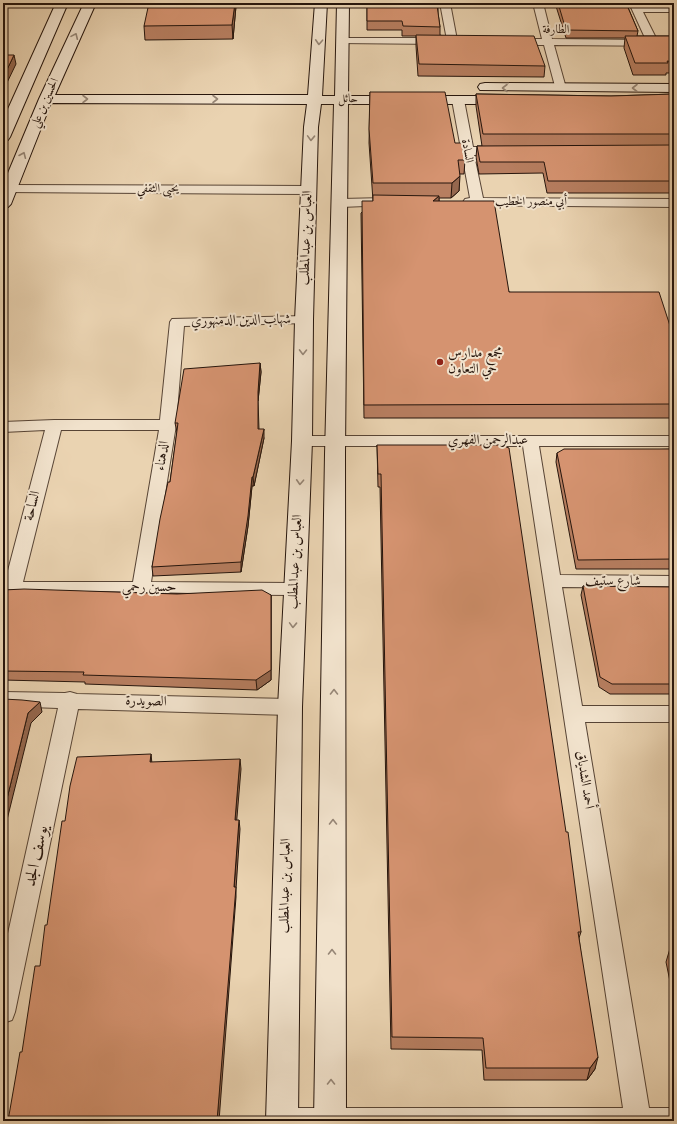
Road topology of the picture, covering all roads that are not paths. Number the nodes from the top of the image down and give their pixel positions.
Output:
1 (62, 3) edge
2 (90, 3) edge
3 (321, 3) edge
4 (342, 3) edge
5 (445, 3) edge
6 (538, 3) edge
7 (635, 6) edge
8 (674, 9) edge
9 (342, 41) junction
10 (504, 42) edge
11 (548, 43) junction
12 (653, 43) junction
13 (674, 43) edge
14 (59, 71) junction
15 (30, 72) junction
16 (381, 87) dead end
17 (560, 88) junction
18 (674, 88) edge
19 (347, 91) junction
20 (49, 93) junction
21 (315, 93) junction
22 (458, 100) junction
23 (674, 100) edge
24 (12, 116) junction
25 (39, 116) junction
26 (3, 137) edge
27 (466, 151) junction
28 (514, 151) edge
29 (8, 189) junction
30 (309, 190) junction
31 (340, 202) junction
32 (401, 202) edge
33 (454, 202) edge
34 (476, 202) junction
35 (674, 203) edge
36 (3, 204) edge
37 (304, 320) junction
38 (178, 322) joint
39 (54, 425) junction
40 (168, 425) junction
41 (3, 426) edge
42 (336, 439) junction
43 (302, 440) junction
44 (530, 441) junction
45 (674, 441) edge
46 (552, 582) junction
47 (674, 582) edge
48 (8, 588) edge
49 (140, 588) junction
50 (294, 589) junction
51 (3, 699) edge
52 (70, 699) junction
53 (290, 707) junction
54 (573, 714) junction
55 (674, 714) edge
56 (3, 1012) edge
57 (330, 1120) edge
58 (638, 1120) edge
59 (282, 1121) edge
60 (674, 1121) edge

1 - 15 street, الحسين بن علي
14 -> 2 street, الحسين بن علي
3 -> 21 street, العباس بن عبدالمطلب
4 - 9 street
5 - 9 street
6 - 11 street
7 - 8 street
7 - 12 street
9 - 19 street
10 - 11 street, الطارفة
11 - 12 street, الطارفة
11 - 17 street
12 - 13 street, الطارفة
14 - 15 street
14 - 20 street, الحسين بن علي
15 - 24 street, الحسين بن علي
17 -> 16 street
18 -> 17 street
19 - 21 street, حائل
19 - 22 street, حائل
19 - 31 street
20 - 21 street, حائل
20 - 25 street, الحسين بن علي
21 -> 30 street, العباس بن عبدالمطلب
22 - 23 street, حائل
22 - 27 street, السادة
24 - 25 street
24 - 26 street, الحسين بن علي
29 -> 25 street, الحسين بن علي
27 - 28 street
27 - 34 street, السادة
29 - 30 street, يحيى الثقفي
29 - 36 street, الحسين بن علي
30 - 37 street, العباس بن عبدالمطلب
31 - 32 street
31 - 42 street
33 - 34 street, أبي منصور الخطيب
34 - 35 street, أبي منصور الخطيب
37 - 38 street, شهاب الدين الدمنهوري
37 -> 43 street, العباس بن عبدالمطلب
38 - 40 street, الدهناء
39 - 40 street
39 - 41 street
39 - 48 street, الساحة
40 - 49 street, الدهناء
42 - 43 street
42 - 43 street
42 - 44 street, عبدالرحمن الفهري
57 -> 42 street
43 -> 50 street, العباس بن عبدالمطلب
44 - 45 street, عبدالرحمن الفهري
44 - 46 street, أحمد الشدياق
46 - 47 street, شارع ستيف
46 - 54 street, أحمد الشدياق
48 - 49 street, حسين رحمي
49 - 50 street, حسين رحمي
50 -> 53 street, العباس بن عبدالمطلب
51 - 52 street, الصويدرة
52 - 53 street, الصويدرة
52 - 56 street, يوسف الجد
53 - 59 street, العباس بن عبدالمطلب
54 - 55 street
54 - 58 street, أحمد الشدياق
57 - 58 street
57 - 59 street
58 - 60 street

